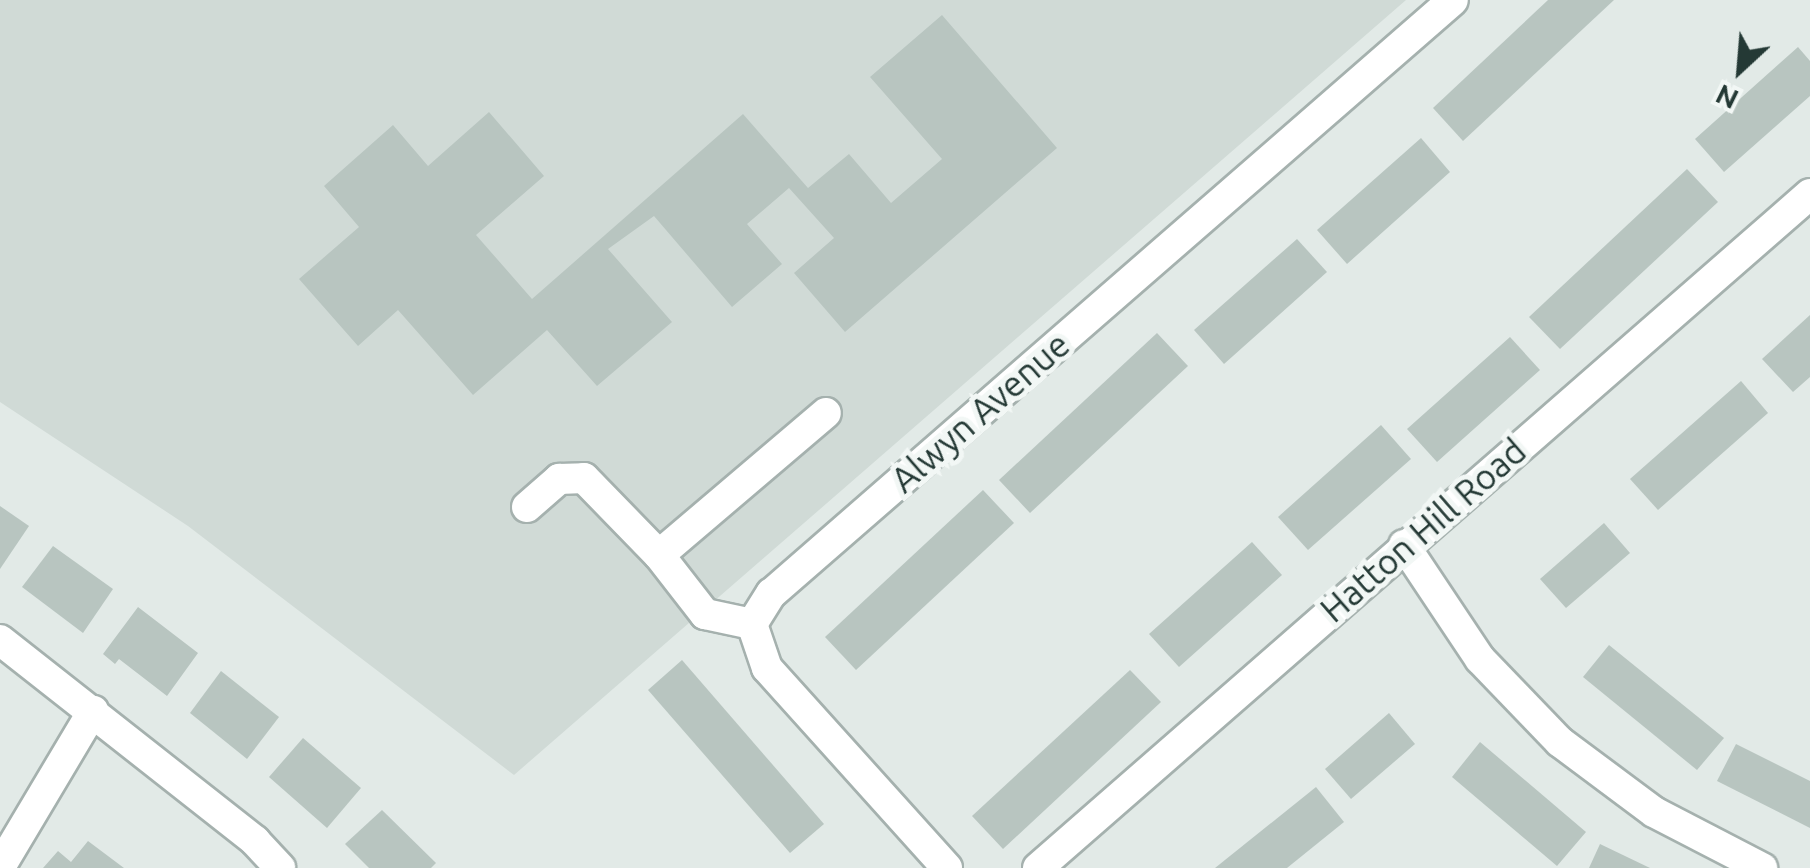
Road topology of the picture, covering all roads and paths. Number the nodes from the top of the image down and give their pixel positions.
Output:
1 (1453, 0) edge
2 (1810, 194) edge
3 (826, 413) dead end
4 (527, 507) dead end
5 (1404, 545) junction
6 (658, 554) junction
7 (752, 624) junction
8 (0, 640) edge
9 (94, 711) junction
10 (0, 867) edge
11 (280, 868) edge
12 (948, 868) edge
13 (1038, 868) edge
14 (1762, 868) edge

1 - 7 street, Alwyn Avenue
2 - 5 street, Hatton Hill Road
3 - 6 street
4 - 6 street
5 - 13 street, Hatton Hill Road
5 - 14 street
6 - 7 street
7 - 12 street
8 - 9 street
9 - 10 street
9 - 11 street

